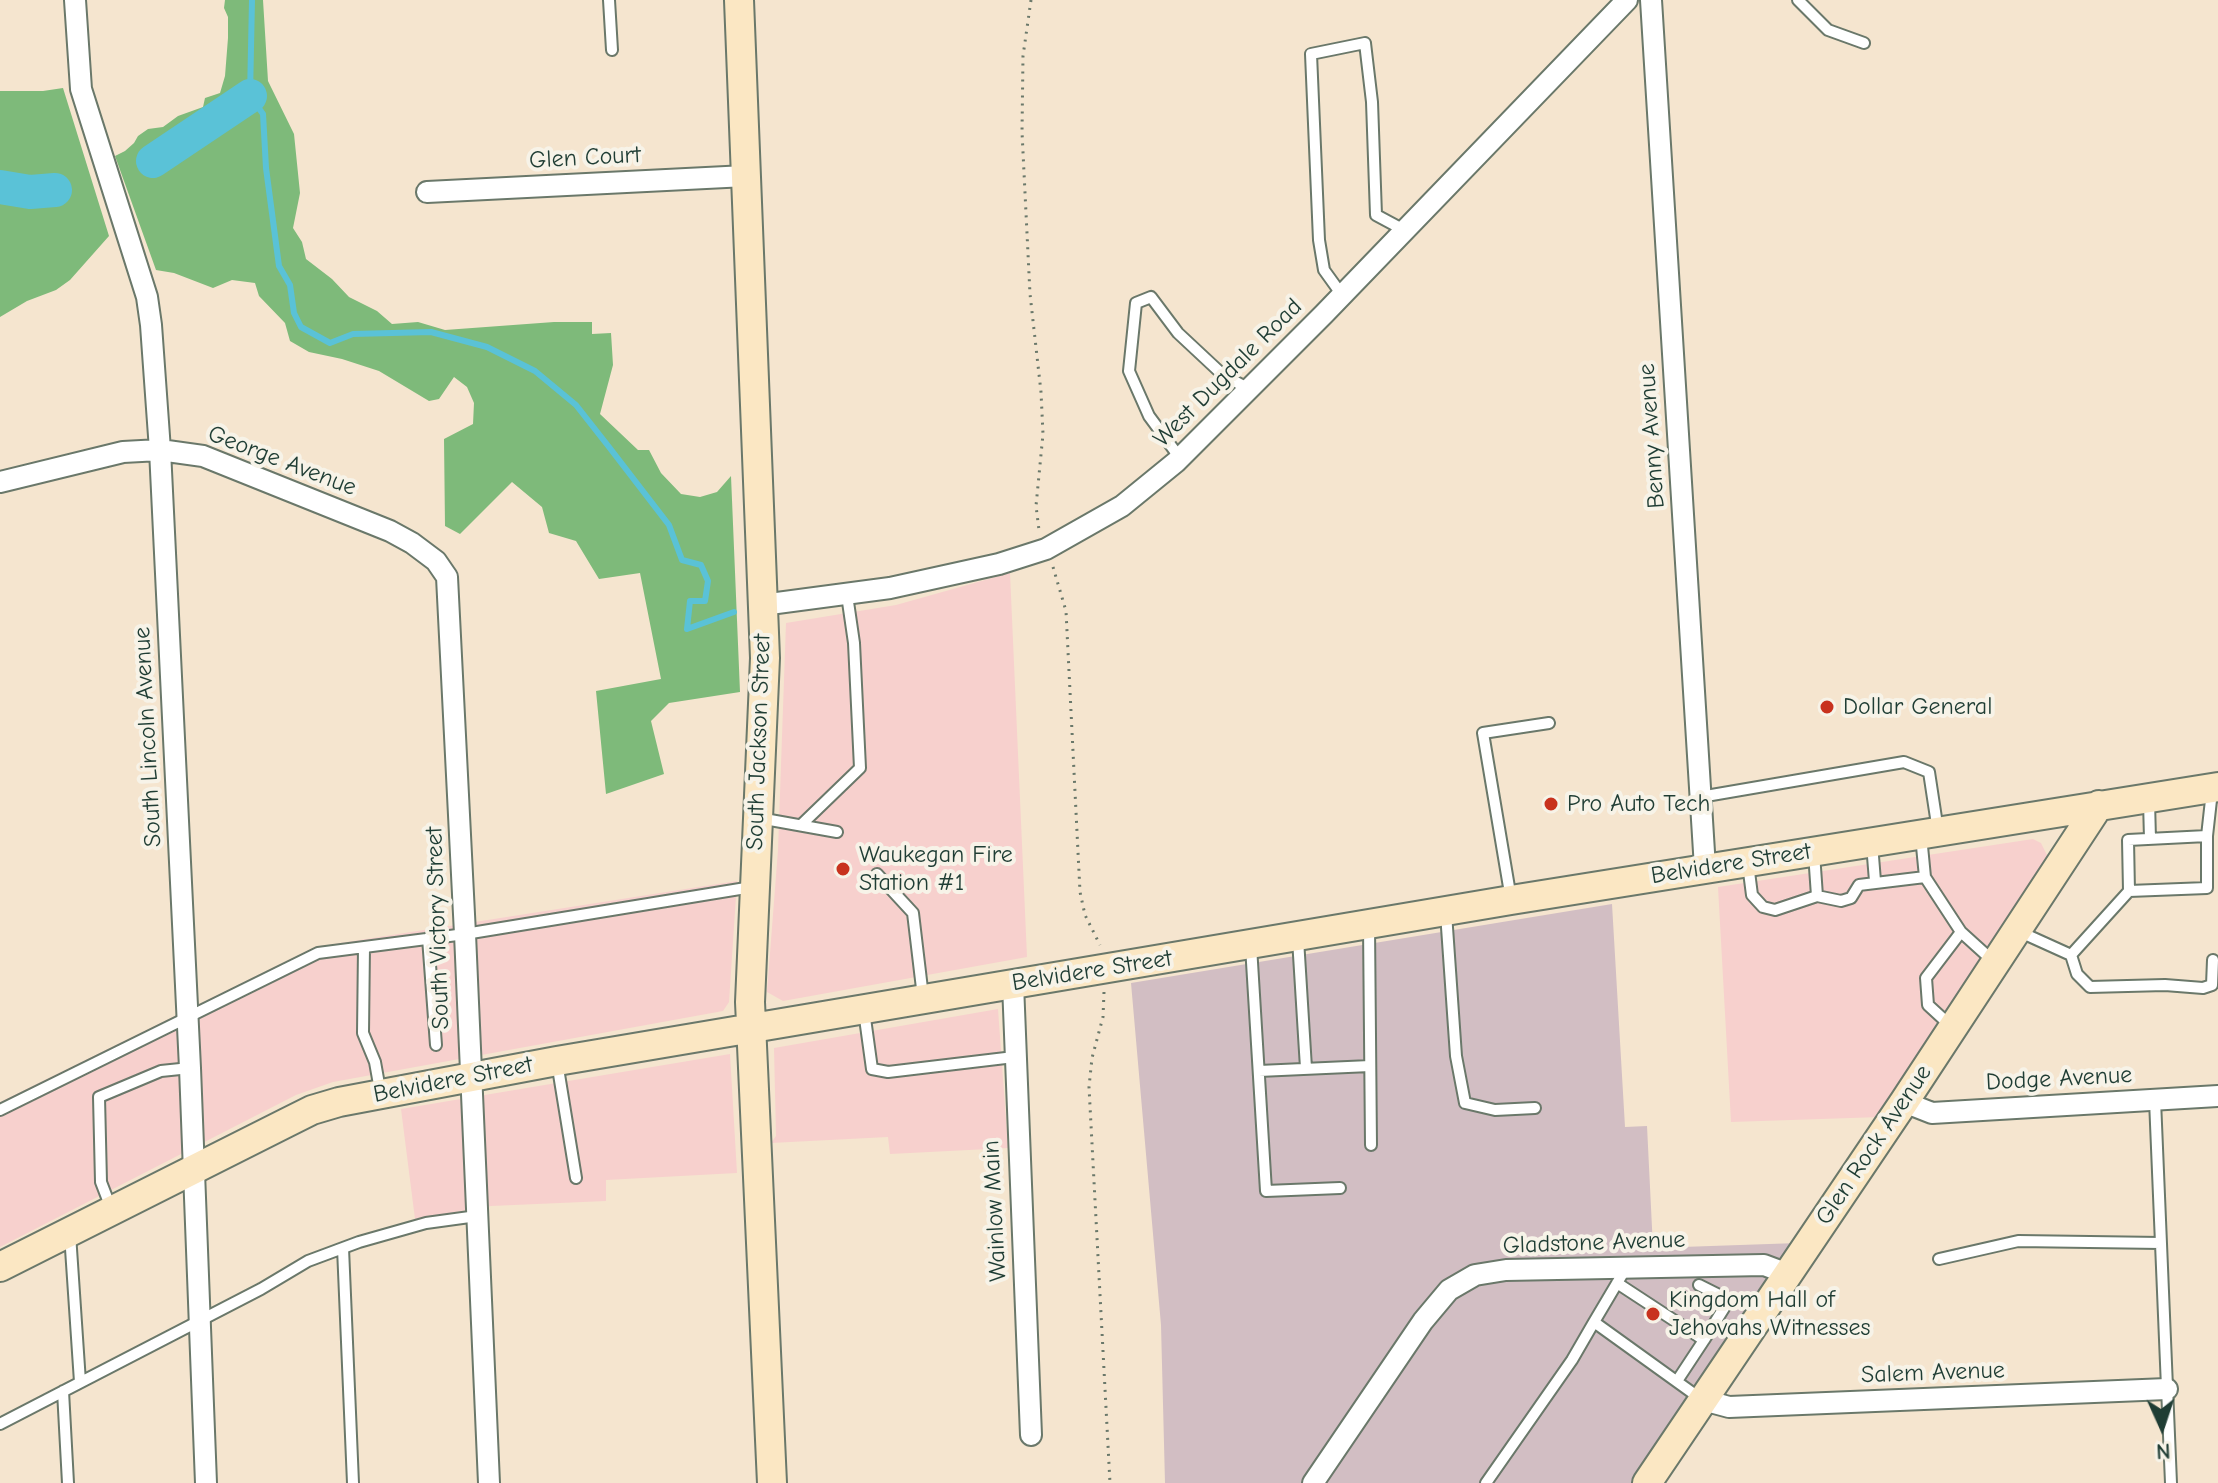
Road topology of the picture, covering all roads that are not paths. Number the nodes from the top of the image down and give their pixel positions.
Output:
1 (75, 0) edge
2 (609, 0) edge
3 (739, 0) edge
4 (1627, 0) edge
5 (1651, 0) edge
6 (1798, 0) edge
7 (1864, 43) dead end
8 (612, 50) dead end
9 (746, 176) junction
10 (427, 192) dead end
11 (1404, 230) junction
12 (1342, 295) junction
13 (1249, 389) junction
14 (160, 450) junction
15 (1180, 458) junction
16 (0, 482) edge
17 (357, 518) joint
18 (847, 595) junction
19 (762, 605) junction
20 (1549, 723) dead end
21 (2215, 788) edge
22 (1700, 797) junction
23 (2149, 798) junction
24 (2099, 805) junction
25 (757, 818) junction
26 (801, 825) junction
27 (837, 832) dead end
28 (1930, 833) junction
29 (2207, 836) junction
30 (2148, 841) junction
31 (1871, 842) junction
32 (1814, 851) junction
33 (1748, 862) junction
34 (1705, 868) junction
35 (877, 874) dead end
36 (1925, 877) junction
37 (1875, 881) junction
38 (2200, 885) junction
39 (754, 886) junction
40 (2129, 891) junction
41 (1817, 896) junction
42 (1511, 900) junction
43 (2210, 901) dead end
44 (1446, 911) junction
45 (1369, 924) junction
46 (2016, 930) junction
47 (1961, 932) junction
48 (465, 934) junction
49 (1298, 937) junction
50 (428, 938) junction
51 (1251, 944) junction
52 (364, 947) junction
53 (2071, 955) junction
54 (2213, 960) dead end
55 (1995, 963) junction
56 (1013, 984) junction
57 (923, 999) junction
58 (864, 1009) junction
59 (187, 1017) junction
60 (751, 1028) junction
61 (1953, 1028) junction
62 (436, 1045) dead end
63 (1014, 1057) junction
64 (557, 1061) junction
65 (1370, 1066) junction
66 (190, 1068) junction
67 (1306, 1068) junction
68 (1259, 1071) junction
69 (470, 1078) junction
70 (381, 1093) junction
71 (2218, 1096) edge
72 (2155, 1100) junction
73 (1904, 1102) junction
74 (1535, 1108) dead end
75 (0, 1110) edge
76 (1371, 1145) dead end
77 (194, 1169) junction
78 (576, 1178) dead end
79 (1340, 1188) dead end
80 (112, 1210) junction
81 (477, 1216) junction
82 (70, 1232) junction
83 (2161, 1243) junction
84 (343, 1248) junction
85 (1939, 1259) dead end
86 (0, 1267) edge
87 (1788, 1274) junction
88 (1622, 1275) junction
89 (1699, 1285) dead end
90 (200, 1319) junction
91 (1594, 1322) junction
92 (1704, 1340) junction
93 (1677, 1381) junction
94 (80, 1382) junction
95 (2167, 1389) junction
96 (63, 1391) junction
97 (1703, 1400) junction
98 (0, 1424) edge
99 (1031, 1435) dead end
100 (68, 1483) edge
101 (206, 1483) edge
102 (353, 1483) edge
103 (489, 1483) edge
104 (772, 1483) edge
105 (1313, 1483) edge
106 (1486, 1483) edge
107 (1647, 1483) edge
108 (2171, 1483) edge

1 - 14 street, South Lincoln Avenue
2 - 8 lane
3 - 9 street, South Jackson Street
4 - 11 street, West Dugdale Road
5 - 22 street, Benny Avenue
6 - 7 lane
9 - 10 street, Glen Court
9 - 19 street, South Jackson Street
11 - 12 street, West Dugdale Road
11 - 12 lane
12 - 13 street, West Dugdale Road
13 - 15 street, West Dugdale Road
13 - 15 lane
14 - 16 street, George Avenue
14 - 17 street, George Avenue
14 - 59 street, South Lincoln Avenue
15 - 18 street, West Dugdale Road
17 - 48 street, South Victory Street
18 - 19 street, West Dugdale Road
18 - 26 lane
19 - 25 street, South Jackson Street
20 - 42 lane
21 - 23 street, Belvidere Street
21 - 29 lane
22 - 28 lane
22 - 34 street, Benny Avenue
23 - 24 street, Belvidere Street
23 - 30 lane
24 - 28 street, Belvidere Street
24 - 46 street, Glen Rock Avenue
25 - 26 lane
25 - 39 street, South Jackson Street
26 - 27 lane
28 - 31 street, Belvidere Street
28 - 36 lane
29 - 30 lane
29 - 38 lane
30 - 40 lane
31 - 32 street, Belvidere Street
31 - 37 lane
32 - 33 street, Belvidere Street
32 - 41 lane
33 - 34 street, Belvidere Street
33 - 41 lane
34 - 42 street, Belvidere Street
35 - 57 lane
36 - 37 lane
36 - 47 lane
37 - 41 lane
38 - 40 lane
38 - 43 lane
39 - 48 lane
39 - 60 street, South Jackson Street
40 - 53 lane
42 - 44 street, Belvidere Street
44 - 45 street, Belvidere Street
44 - 74 lane
45 - 49 street, Belvidere Street
45 - 65 lane
46 - 53 lane
46 - 55 street, Glen Rock Avenue
47 - 55 lane
47 - 61 lane
48 - 50 lane
48 - 69 street, South Victory Street
49 - 51 street, Belvidere Street
49 - 67 lane
50 - 52 lane
50 - 62 lane
51 - 56 street, Belvidere Street
51 - 68 lane
52 - 59 lane
52 - 70 lane
53 - 54 lane
55 - 61 street, Glen Rock Avenue
56 - 57 street, Belvidere Street
56 - 63 street, Wainlow Main
57 - 58 street, Belvidere Street
58 - 60 street, Belvidere Street
58 - 63 lane
59 - 66 street, South Lincoln Avenue
59 - 75 lane
60 - 64 street, Belvidere Street
60 - 104 street, South Jackson Street
61 - 73 street, Glen Rock Avenue
63 - 99 street, Wainlow Main
64 - 69 street, Belvidere Street
64 - 78 lane
65 - 67 lane
65 - 76 lane
66 - 77 street, South Lincoln Avenue
66 - 80 lane
67 - 68 lane
68 - 79 lane
69 - 70 street, Belvidere Street
69 - 81 street, South Victory Street
70 - 77 street, Belvidere Street
71 - 72 street, Dodge Avenue
72 - 73 street, Dodge Avenue
72 - 83 lane
73 - 87 street, Glen Rock Avenue
77 - 80 street, Belvidere Street
77 - 90 street, South Lincoln Avenue
80 - 82 street, Belvidere Street
81 - 84 lane
81 - 103 street, South Victory Street
82 - 86 street, Belvidere Street
82 - 94 lane
83 - 85 lane
83 - 95 lane
84 - 90 lane
84 - 102 lane
87 - 88 street, Gladstone Avenue
87 - 97 street, Glen Rock Avenue
88 - 91 lane
88 - 92 lane
88 - 105 street, Gladstone Avenue
89 - 92 lane
90 - 94 lane
90 - 101 street, South Lincoln Avenue
91 - 93 lane
91 - 106 lane
92 - 93 lane
93 - 97 lane
94 - 96 lane
95 - 97 street, Salem Avenue
95 - 108 lane
96 - 98 lane
96 - 100 lane
97 - 107 street, Glen Rock Avenue

